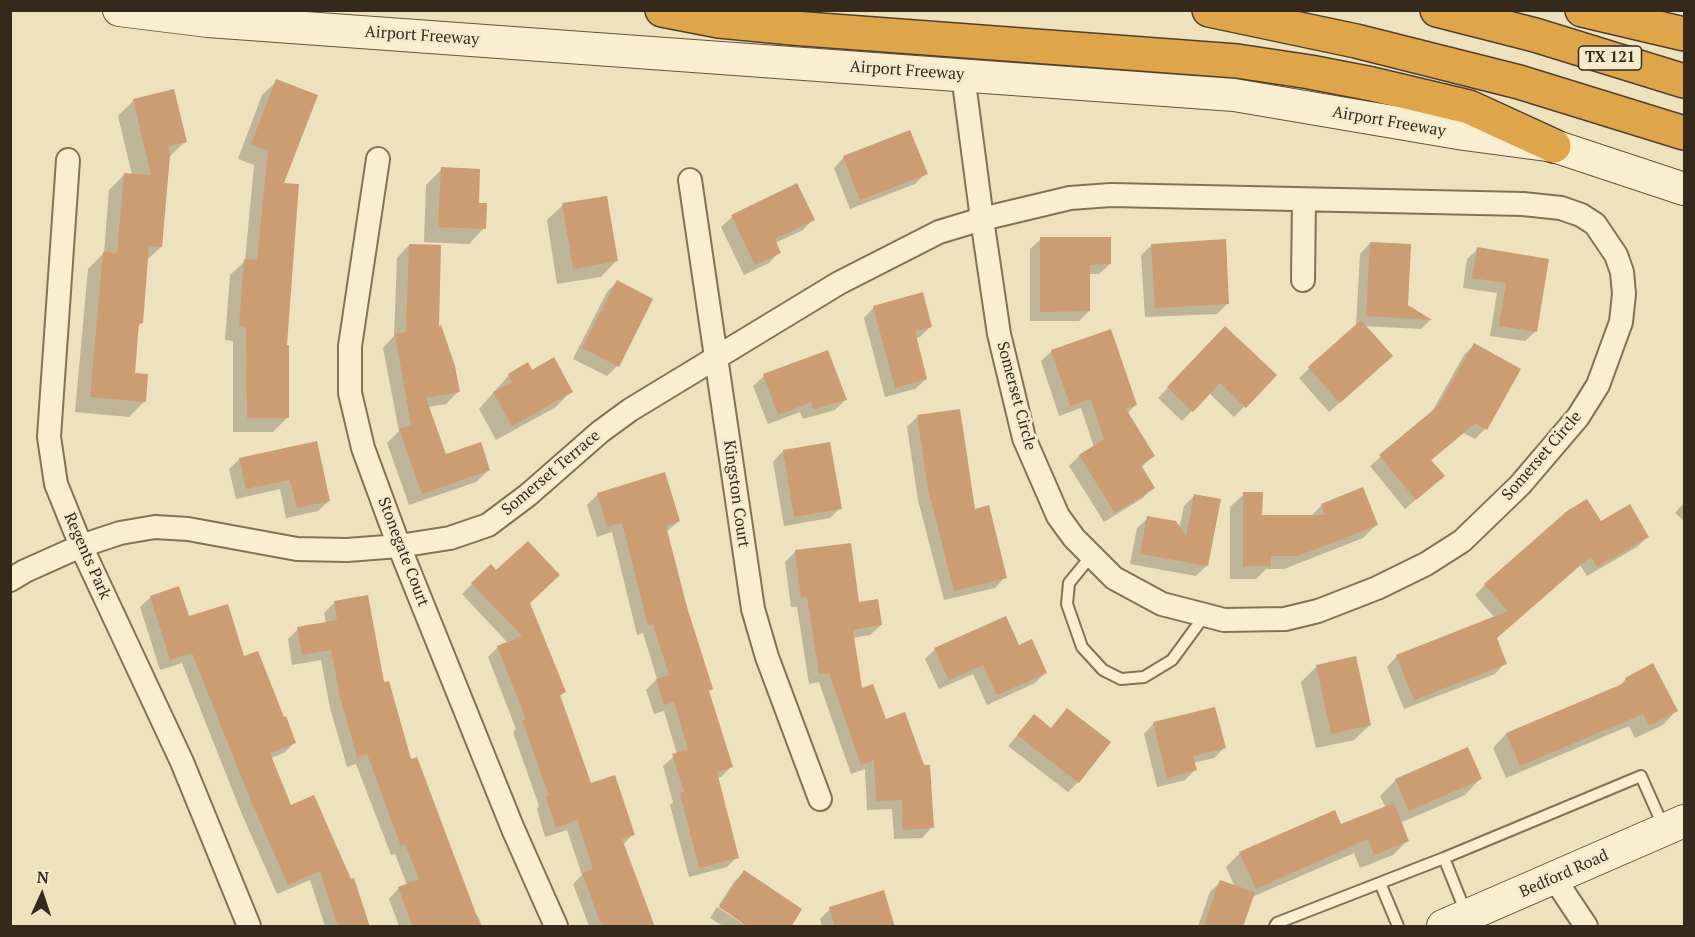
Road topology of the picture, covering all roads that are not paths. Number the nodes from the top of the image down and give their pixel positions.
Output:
1 (119, 10) edge
2 (662, 10) edge
3 (1209, 10) edge
4 (1437, 10) edge
5 (1582, 10) edge
6 (1684, 34) edge
7 (963, 75) junction
8 (1684, 81) edge
9 (1684, 134) edge
10 (1554, 147) junction
11 (378, 159) dead end
12 (68, 160) dead end
13 (690, 180) dead end
14 (1684, 189) edge
15 (1304, 200) junction
16 (982, 219) junction
17 (1303, 280) dead end
18 (717, 358) junction
19 (81, 546) junction
20 (399, 546) junction
21 (1091, 556) junction
22 (10, 580) edge
23 (1205, 615) junction
24 (819, 799) dead end
25 (1675, 826) edge
26 (1444, 858) junction
27 (1554, 878) junction
28 (1380, 883) junction
29 (1455, 921) edge
30 (249, 927) edge
31 (556, 927) edge
32 (1275, 927) edge
33 (1398, 927) edge
34 (1586, 927) edge

1 - 7 main road, Airport Freeway
2 - 10 highway
3 - 9 highway
4 - 8 highway, TX 121
5 - 6 highway
7 - 10 main road, Airport Freeway
7 - 16 street, Somerset Circle
10 - 14 main road, Airport Freeway
11 - 20 street, Stonegate Court
12 - 19 street, Regents Park
13 - 18 street, Kingston Court
15 - 16 street, Somerset Circle
15 - 17 street
15 - 23 street, Somerset Circle
16 - 18 street, Somerset Terrace
16 - 21 street, Somerset Circle
18 - 20 street, Somerset Terrace
18 - 24 street, Kingston Court
19 - 20 street, Somerset Terrace
19 - 22 street, Somerset Terrace
19 - 30 street, Regents Park
20 - 31 street, Stonegate Court
21 - 23 street, Somerset Circle
21 - 23 lane
25 - 26 lane
25 - 27 main road, Bedford Road
26 - 28 lane
26 - 29 lane
27 - 29 main road, Bedford Road
27 - 34 street
28 - 32 lane
28 - 33 lane

